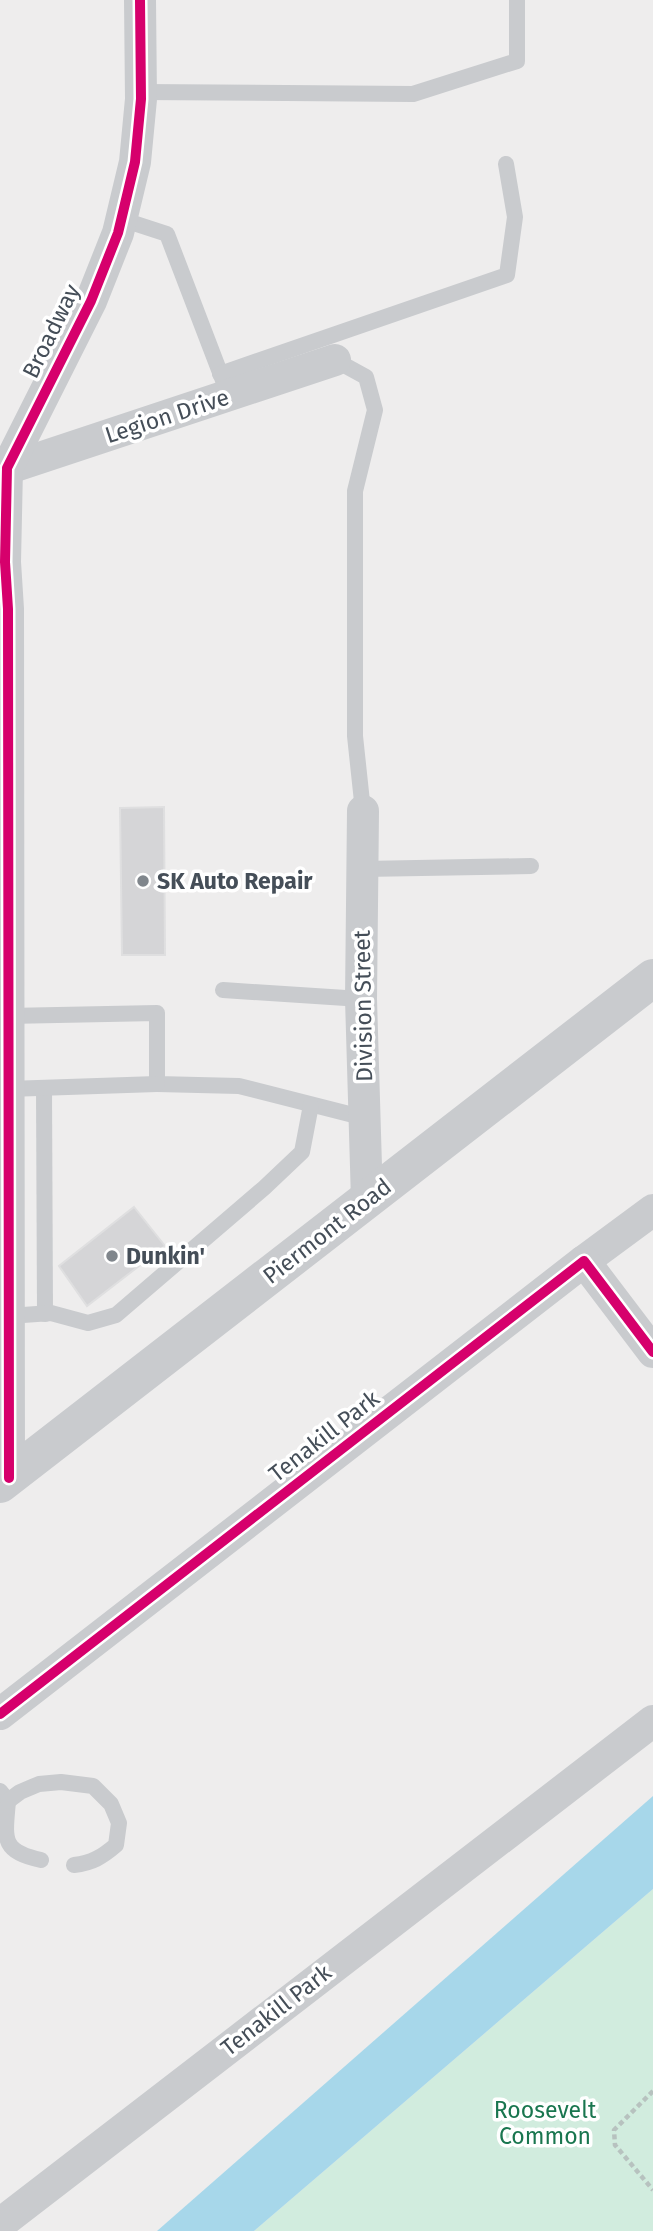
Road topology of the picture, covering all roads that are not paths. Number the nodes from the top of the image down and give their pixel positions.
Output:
1 (140, 0) edge
2 (517, 0) edge
3 (141, 92) junction
4 (506, 164) dead end
5 (121, 219) junction
6 (335, 360) joint
7 (224, 385) junction
8 (4, 469) edge
9 (4, 709) edge
10 (363, 811) joint
11 (531, 866) dead end
12 (363, 869) junction
13 (653, 978) edge
14 (223, 990) dead end
15 (361, 999) junction
16 (8, 1016) junction
17 (157, 1084) junction
18 (44, 1088) junction
19 (4, 1090) edge
20 (311, 1105) junction
21 (365, 1118) junction
22 (4, 1189) edge
23 (367, 1200) junction
24 (653, 1210) edge
25 (584, 1261) junction
26 (45, 1314) junction
27 (9, 1315) junction
28 (653, 1352) edge
29 (4, 1481) edge
30 (0, 1714) edge
31 (653, 1721) edge
32 (4, 1796) edge
33 (41, 1860) dead end
34 (74, 1865) dead end
35 (0, 2224) edge

1 - 3 street, Broadway
2 - 3 lane
3 - 5 street, Broadway
4 - 7 lane
5 - 7 lane
5 - 8 street, Broadway
6 - 7 street, Legion Drive
6 - 10 lane
7 - 8 street, Legion Drive
8 - 9 street, Broadway
9 - 16 street, Broadway
10 - 12 street, Division Street
11 - 12 lane
12 - 15 street, Division Street
13 - 23 street, Piermont Road
14 - 15 lane
15 - 21 street, Division Street
16 - 17 lane
16 - 19 street, Broadway
17 - 18 lane
17 - 20 lane
18 - 19 lane
18 - 26 lane
19 - 22 street, Broadway
20 - 21 lane
20 - 26 lane
21 - 23 street, Division Street
22 - 27 street, Broadway
23 - 29 street, Piermont Road
24 - 25 street, Tenakill Park
25 - 28 street
25 - 30 street, Tenakill Park
26 - 27 lane
27 - 29 street, Broadway
31 - 35 street, Tenakill Park
32 - 33 lane
32 - 34 lane

